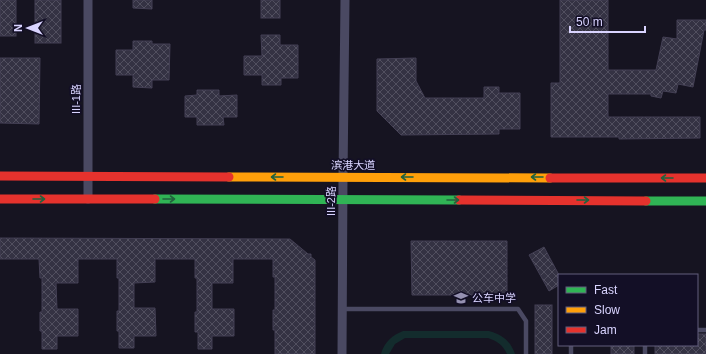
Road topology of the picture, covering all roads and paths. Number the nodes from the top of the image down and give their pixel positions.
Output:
1 (88, 0) edge
2 (345, 0) edge
3 (0, 176) edge
4 (88, 176) junction
5 (343, 177) junction
6 (706, 178) edge
7 (0, 199) edge
8 (88, 199) junction
9 (343, 200) junction
10 (706, 200) edge
11 (343, 309) junction
12 (342, 354) edge
13 (526, 354) edge

1 - 4 street, III-1路
2 - 5 street, III-2路
3 - 4 main road, 滨港大道
5 -> 4 main road, 滨港大道
4 - 8 street, III-1路
6 -> 5 main road, 滨港大道
5 - 9 street, III-2路
7 -> 8 main road
8 -> 9 main road
9 -> 10 main road
9 - 11 street, III-2路
11 - 12 street, III-2路
11 - 13 lane

